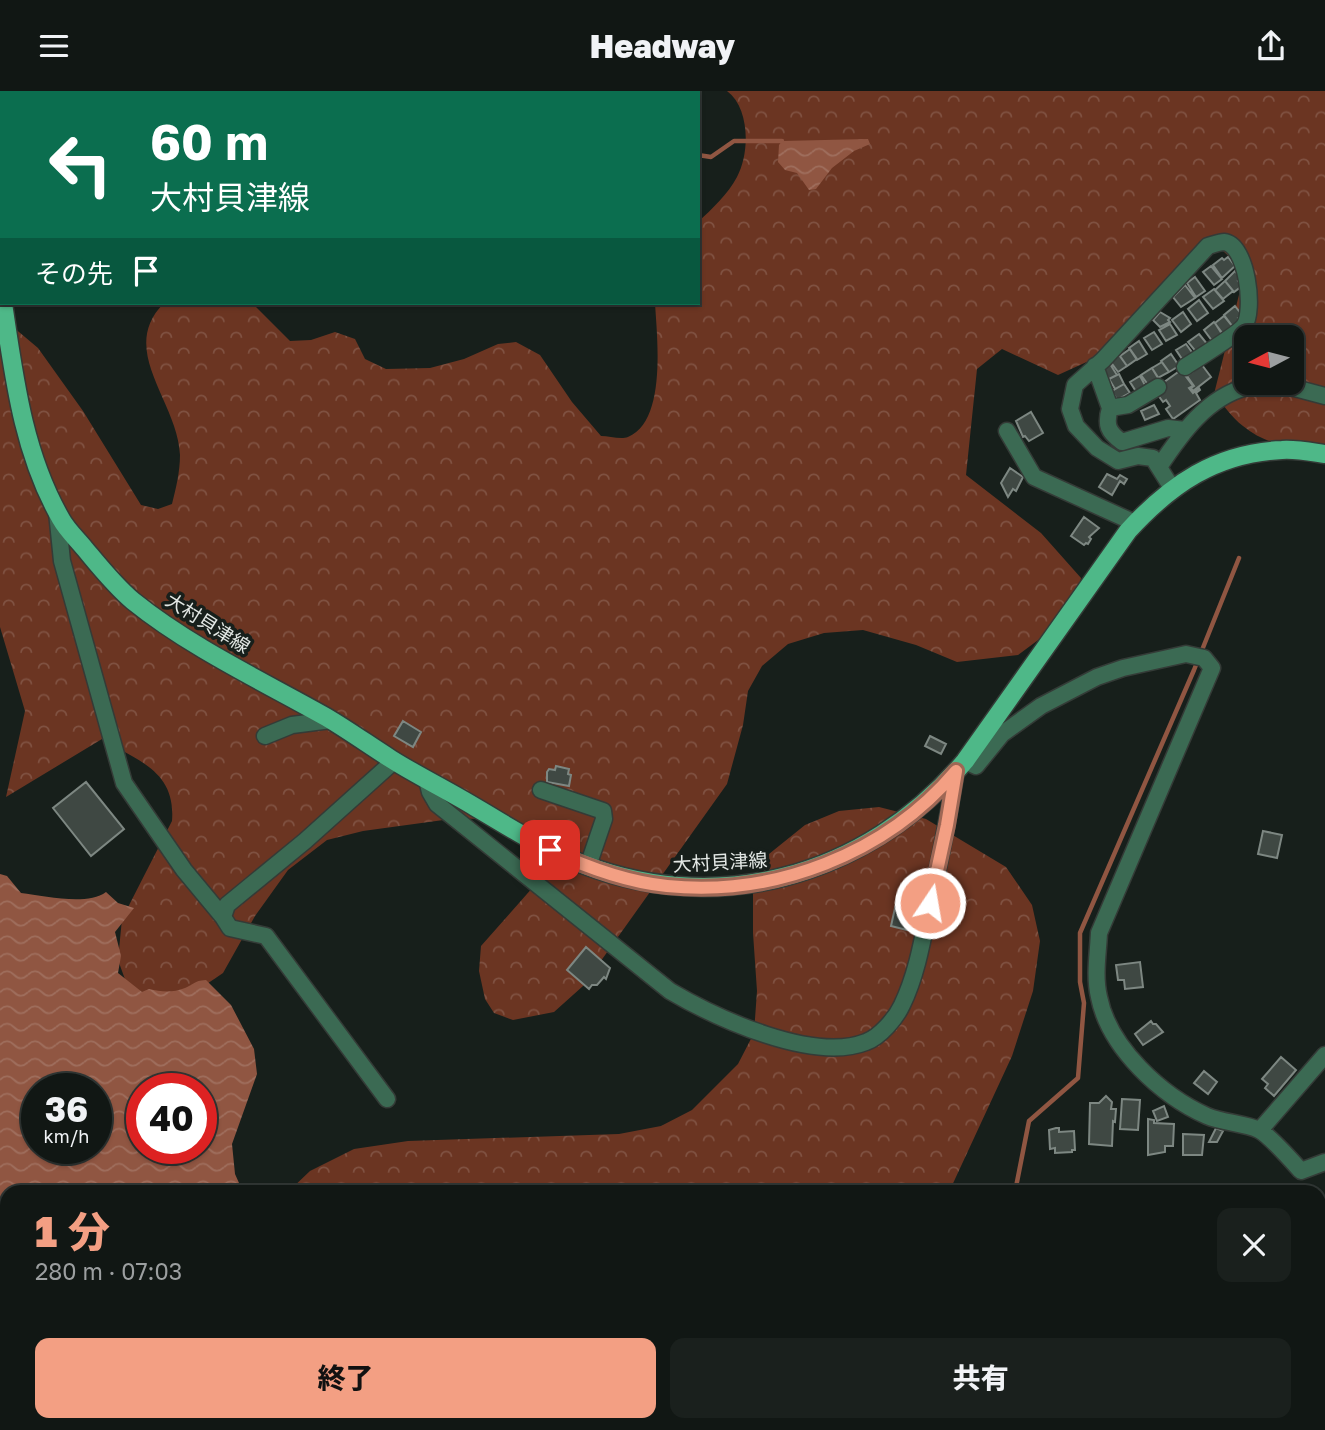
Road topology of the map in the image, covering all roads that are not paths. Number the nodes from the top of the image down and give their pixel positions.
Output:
1 (3, 305) edge
2 (6, 359) edge
3 (1095, 366) junction
4 (1185, 367) dead end
5 (1158, 387) dead end
6 (1304, 390) edge
7 (1234, 392) edge
8 (1325, 395) edge
9 (1110, 408) junction
10 (1185, 430) junction
11 (1007, 431) dead end
12 (1325, 454) edge
13 (1159, 467) junction
14 (1172, 488) junction
15 (57, 510) junction
16 (1135, 523) junction
17 (331, 720) junction
18 (265, 736) dead end
19 (394, 761) junction
20 (960, 766) junction
21 (427, 780) junction
22 (541, 790) dead end
23 (588, 866) junction
24 (223, 917) junction
25 (1325, 1055) edge
26 (387, 1099) dead end
27 (1259, 1130) junction
28 (1325, 1162) edge

1 - 2 main road, 大村貝津線
2 - 15 main road, 大村貝津線
3 - 4 street
3 - 9 street
3 - 13 street
5 - 9 street
6 - 8 street
7 - 10 street
9 - 10 street
10 - 13 street
11 - 16 street
12 - 14 main road, 大村貝津線
13 - 14 street
14 - 16 main road, 大村貝津線
15 - 17 main road, 大村貝津線
15 - 24 street
16 - 20 main road, 大村貝津線
17 - 18 street
17 - 19 main road, 大村貝津線
19 - 21 main road, 大村貝津線
19 - 24 street
20 - 21 street
20 - 23 main road, 大村貝津線
20 - 27 street
21 - 23 main road, 大村貝津線
22 - 23 street
24 - 26 street
25 - 27 street
27 - 28 street

